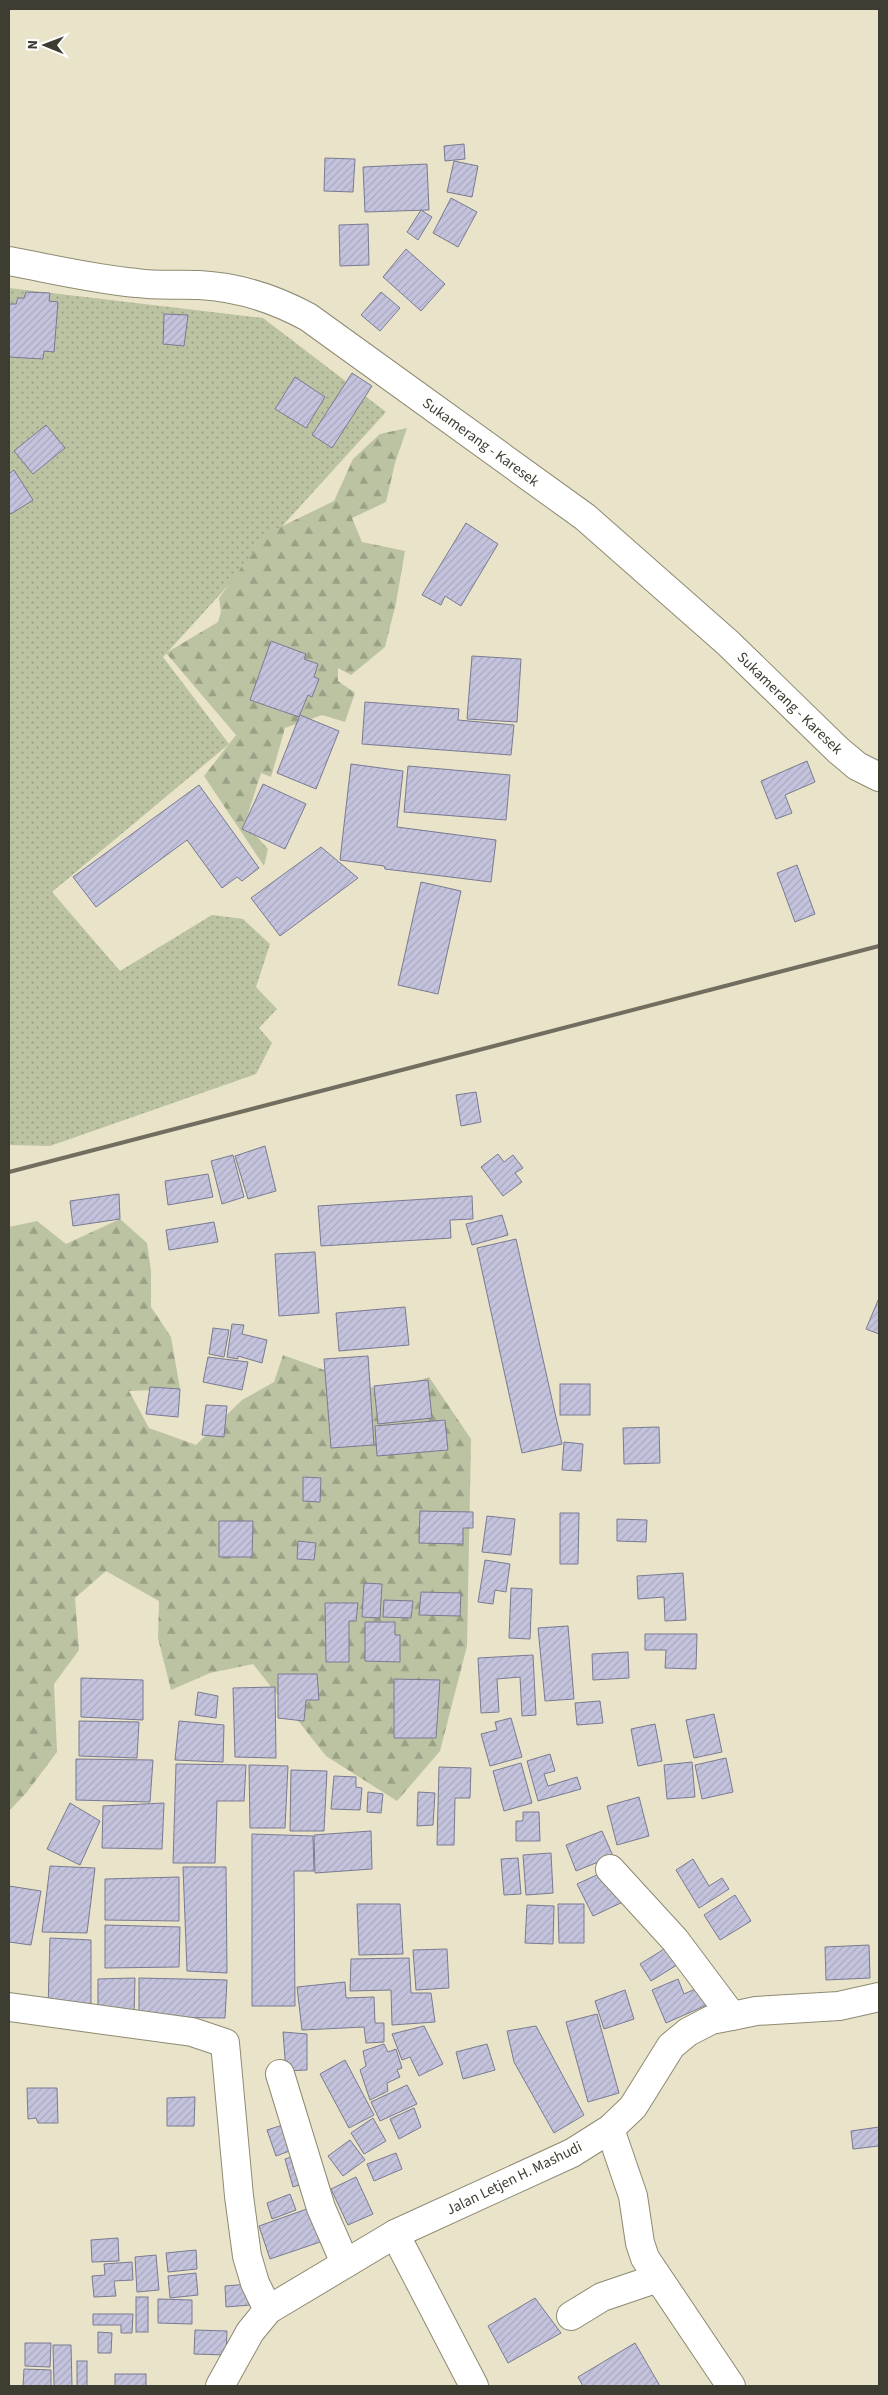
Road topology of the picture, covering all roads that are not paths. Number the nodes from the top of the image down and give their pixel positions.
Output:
1 (9, 261) edge
2 (879, 777) edge
3 (610, 1869) dead end
4 (879, 1997) edge
5 (9, 2007) edge
6 (732, 2016) junction
7 (280, 2074) dead end
8 (610, 2129) junction
9 (395, 2234) junction
10 (345, 2263) junction
11 (658, 2278) junction
12 (268, 2310) junction
13 (572, 2316) dead end
14 (220, 2386) edge
15 (474, 2386) edge
16 (732, 2386) edge

1 - 2 street, Sukamerang - Karesek
3 - 6 street
4 - 6 street, Jalan Letjen H. Mashudi
5 - 12 street
6 - 8 street, Jalan Letjen H. Mashudi
7 - 10 street
8 - 9 street, Jalan Letjen H. Mashudi
8 - 11 street
9 - 10 street, Jalan Letjen H. Mashudi
9 - 15 street
10 - 12 street, Jalan Letjen H. Mashudi
11 - 13 street
11 - 16 street
12 - 14 street, Jalan Letjen H. Mashudi

